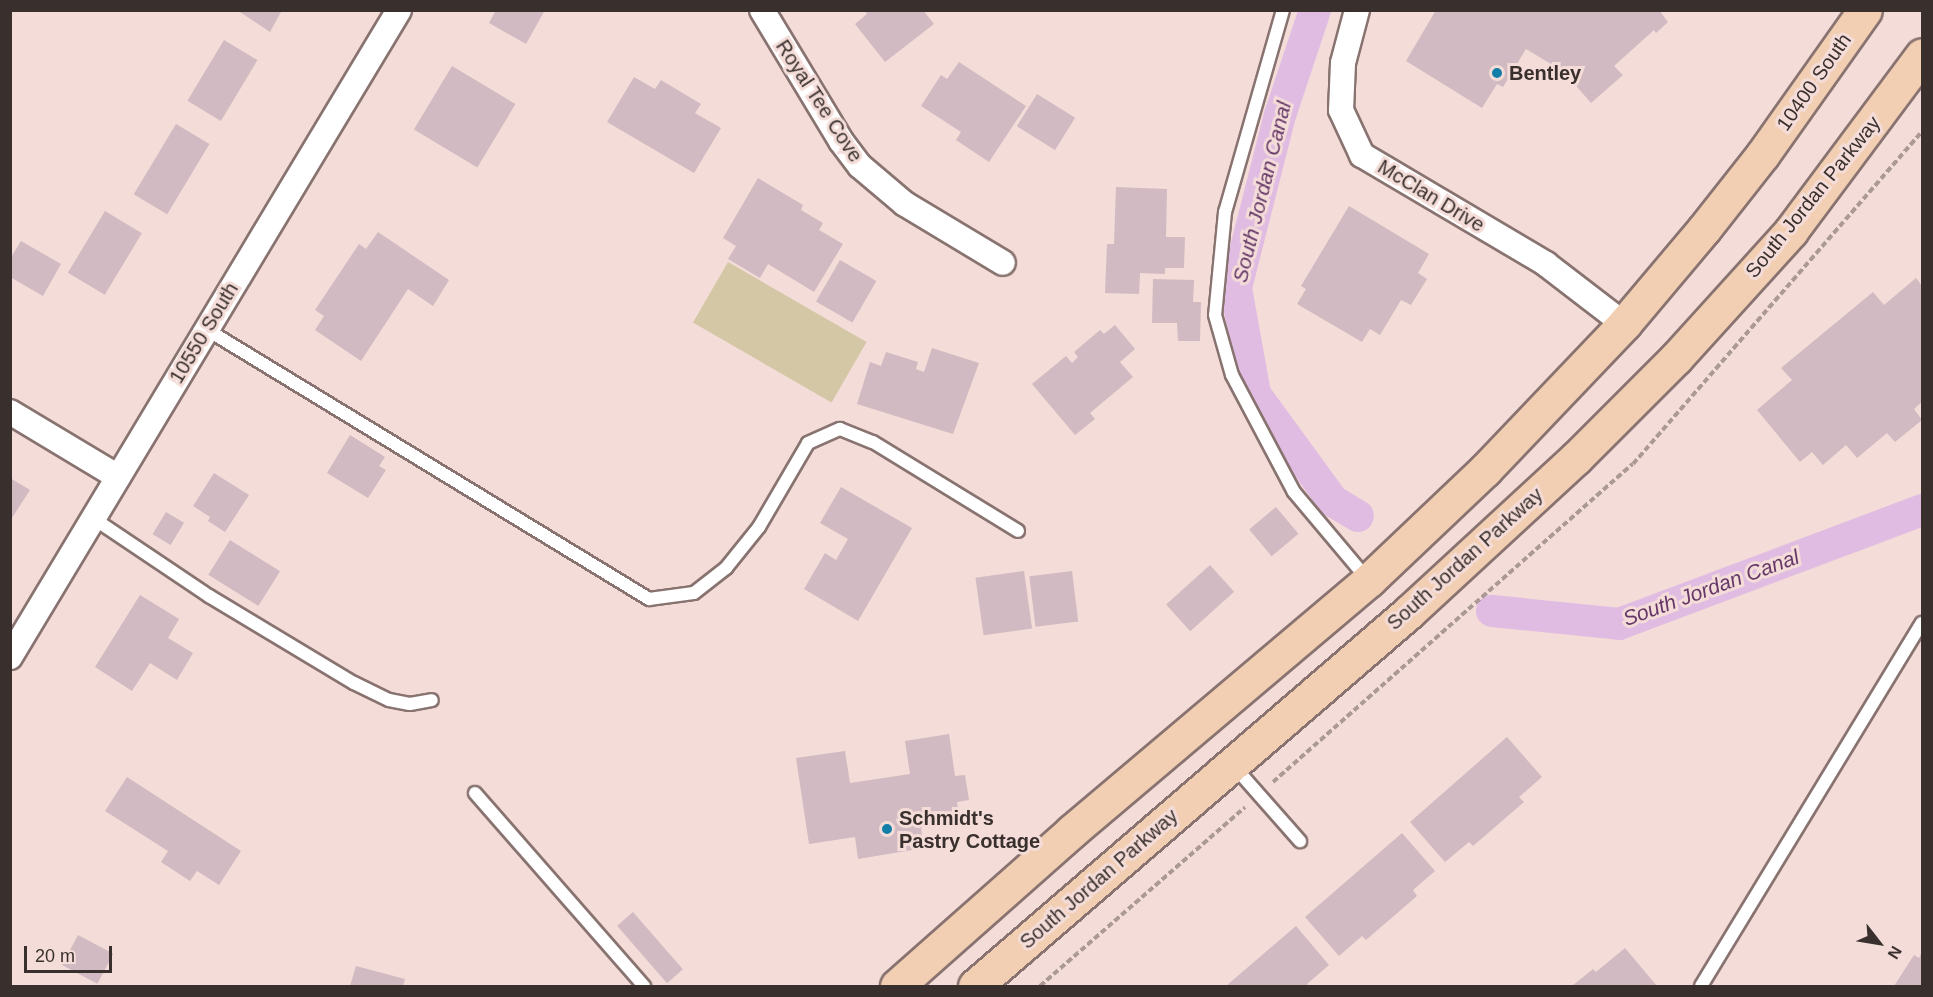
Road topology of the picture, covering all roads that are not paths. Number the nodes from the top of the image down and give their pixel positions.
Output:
1 (399, 10) edge
2 (762, 10) edge
3 (1283, 10) edge
4 (1358, 10) edge
5 (1865, 10) edge
6 (1923, 55) edge
7 (1003, 263) dead end
8 (1624, 324) junction
9 (206, 329) junction
10 (10, 412) edge
11 (118, 477) junction
12 (93, 518) junction
13 (1018, 531) dead end
14 (1369, 580) junction
15 (1923, 624) edge
16 (10, 657) edge
17 (432, 700) dead end
18 (1232, 763) junction
19 (475, 793) dead end
20 (1300, 841) dead end
21 (644, 987) edge
22 (897, 987) edge
23 (975, 987) edge
24 (1701, 987) edge

1 - 9 street, 10550 South
2 - 7 street, Royal Tee Cove
3 - 14 lane
4 - 8 street, McClan Drive
5 - 8 main road, 10400 South
6 - 18 main road, South Jordan Parkway
8 - 14 main road
9 - 11 street, 10550 South
9 - 13 lane
10 - 11 street
11 - 12 street, 10550 South
12 - 16 street, 10550 South
12 - 17 lane
14 - 22 main road
15 - 24 lane
18 - 20 lane
18 - 23 main road, South Jordan Parkway
19 - 21 lane

